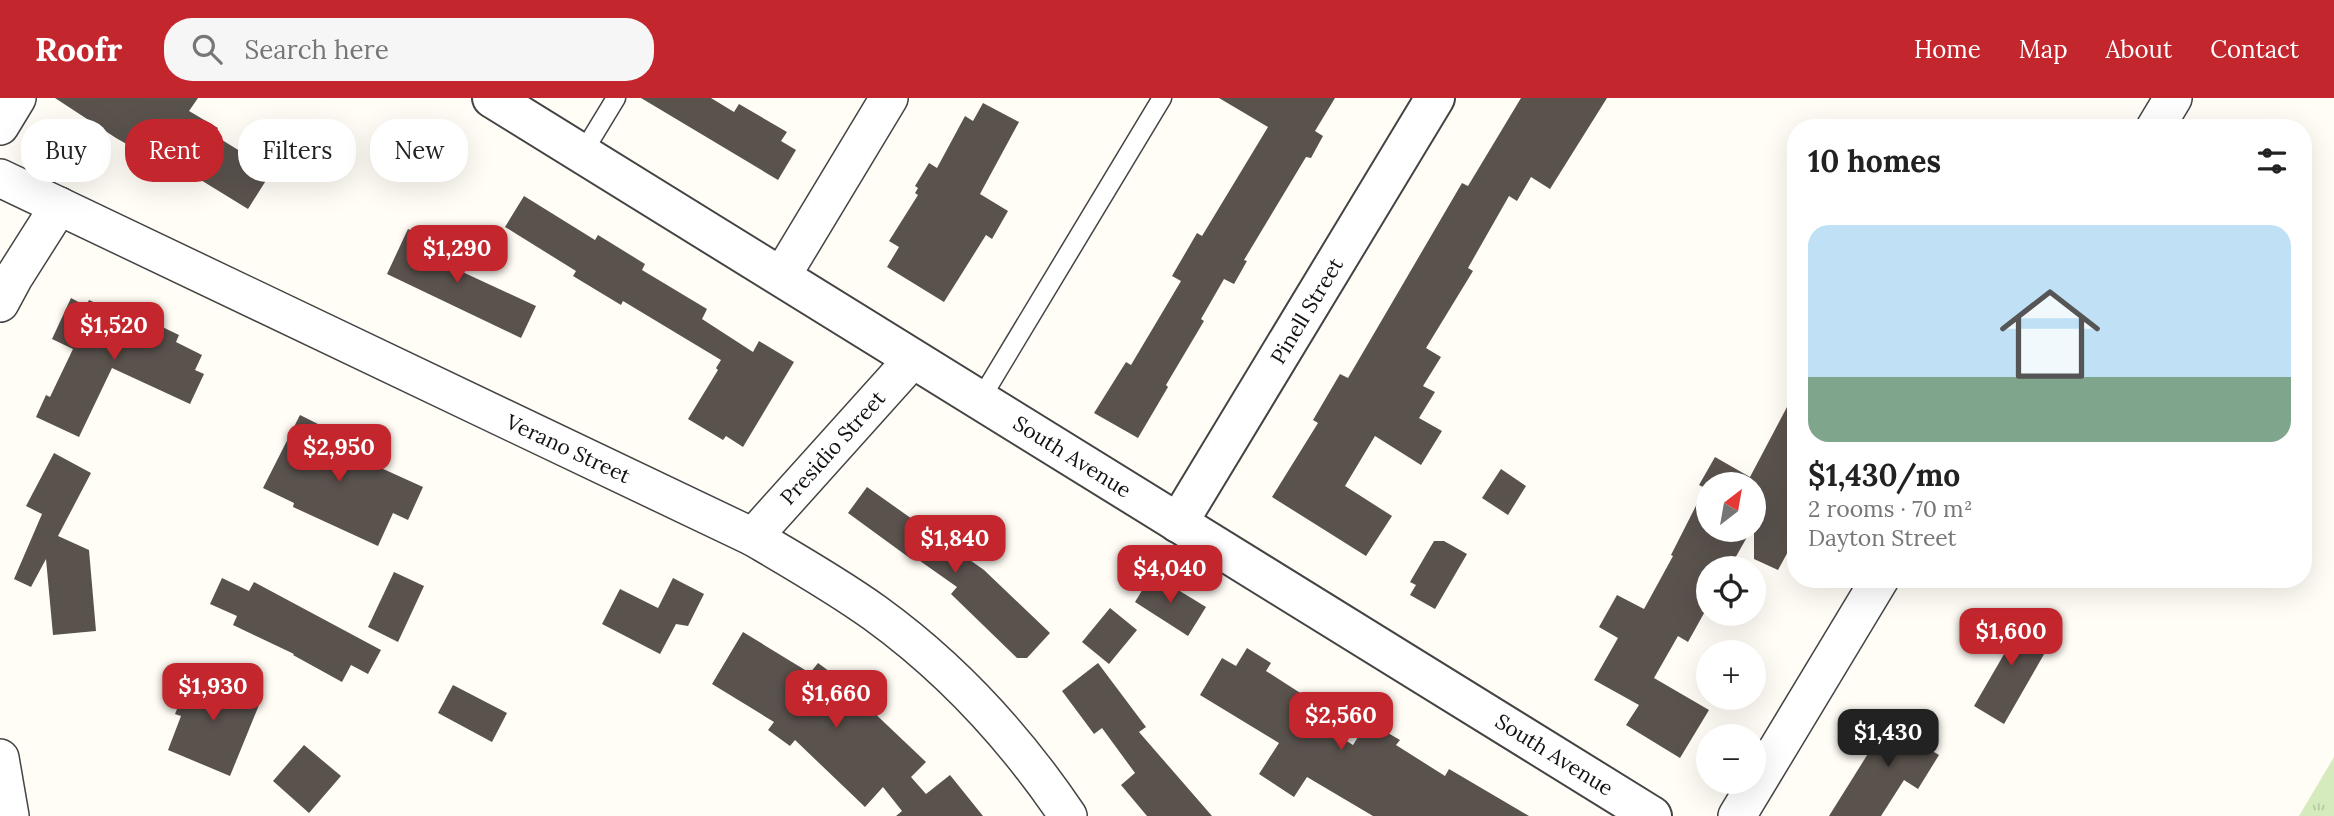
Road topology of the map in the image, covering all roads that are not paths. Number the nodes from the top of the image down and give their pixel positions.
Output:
1 (17, 98) edge
2 (492, 98) edge
3 (616, 98) edge
4 (889, 98) edge
5 (1162, 98) edge
6 (1435, 98) edge
7 (2173, 98) edge
8 (2160, 119) edge
9 (0, 126) edge
10 (582, 154) junction
11 (0, 178) edge
12 (59, 206) junction
13 (781, 277) junction
14 (0, 303) edge
15 (913, 359) junction
16 (980, 400) junction
17 (1178, 523) junction
18 (753, 537) junction
19 (1875, 588) edge
20 (0, 758) edge
21 (10, 816) edge
22 (1068, 816) edge
23 (1652, 816) edge
24 (1737, 816) edge

1 - 9 street
2 - 10 street, South Avenue
3 - 10 lane
4 - 13 street
5 - 16 lane
6 - 17 street, Pinell Street
7 - 8 street
10 - 13 street, South Avenue
11 - 12 street, Verano Street
12 - 14 street
12 - 18 street, Verano Street
13 - 15 street, South Avenue
15 - 16 street, South Avenue
15 - 18 street, Presidio Street
16 - 17 street, South Avenue
17 - 23 street, South Avenue
18 - 22 street, Verano Street
19 - 24 street
20 - 21 street

